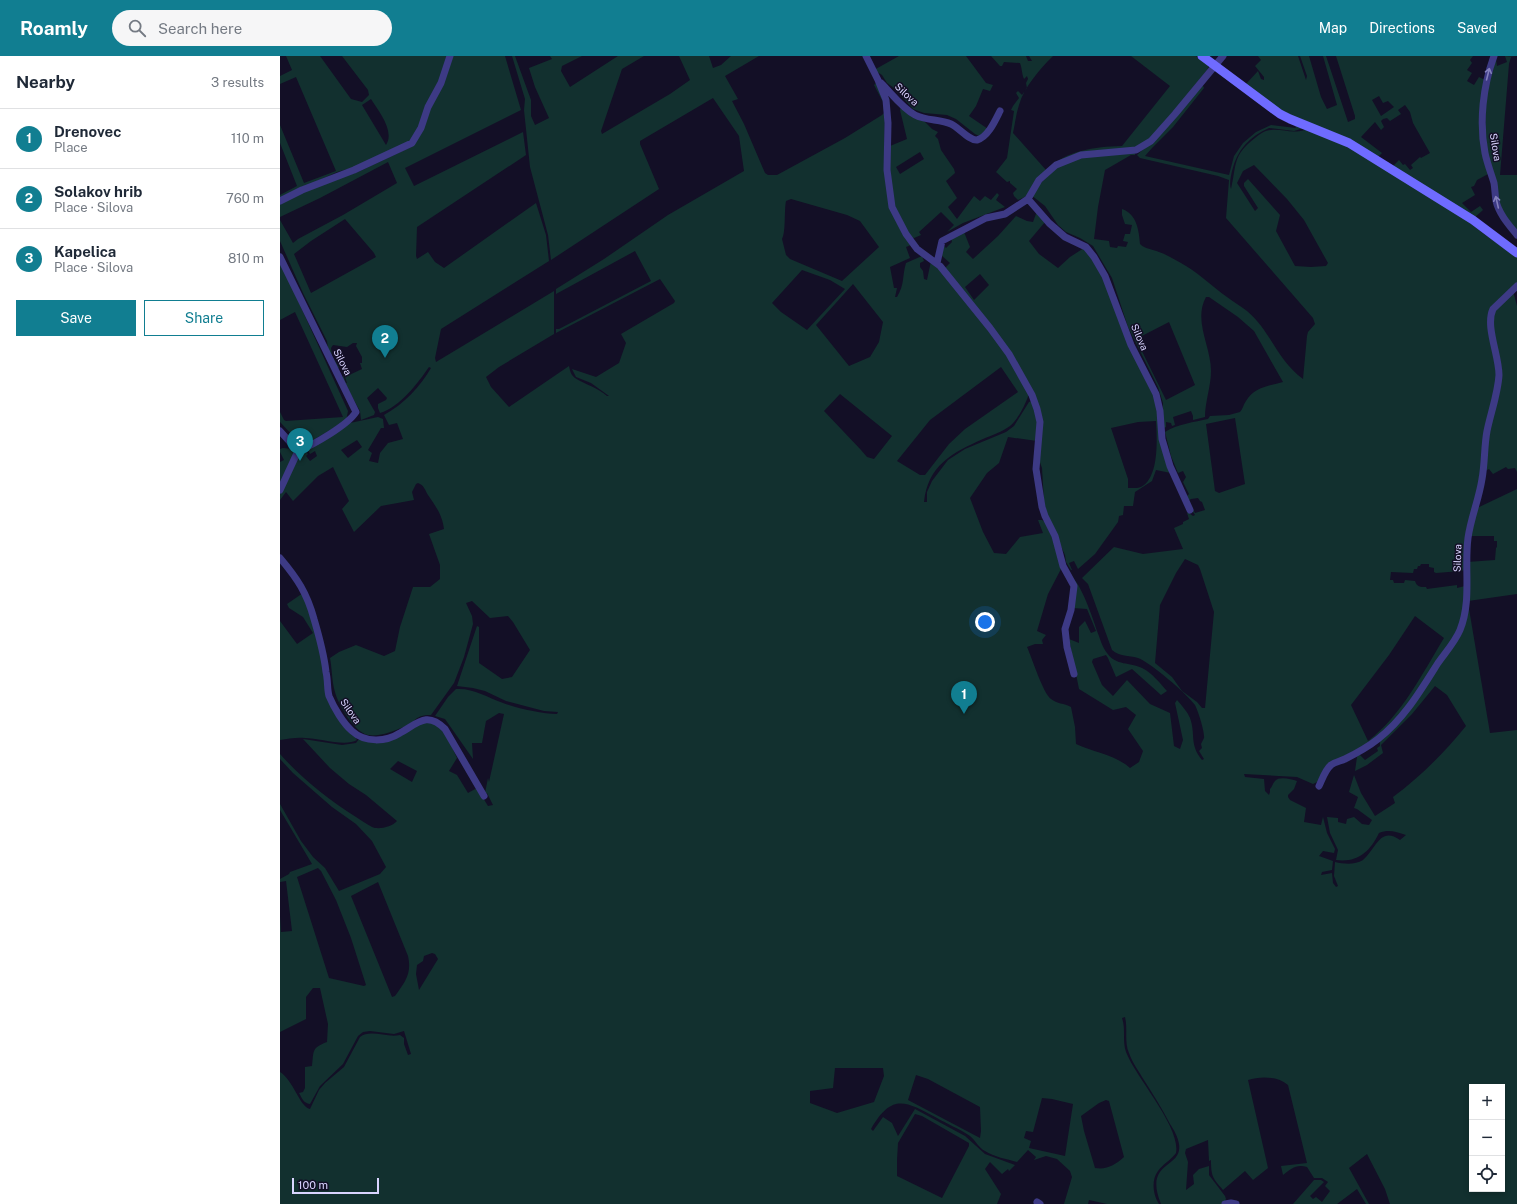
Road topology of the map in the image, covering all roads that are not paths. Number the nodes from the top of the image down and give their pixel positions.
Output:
1 (450, 56) edge
2 (866, 56) edge
3 (1202, 56) edge
4 (1223, 56) edge
5 (1494, 56) edge
6 (1214, 66) junction
7 (878, 80) junction
8 (1000, 112) dead end
9 (1028, 199) junction
10 (280, 201) edge
11 (1517, 235) edge
12 (1517, 254) edge
13 (280, 256) edge
14 (937, 263) junction
15 (1517, 286) edge
16 (280, 431) edge
17 (298, 451) junction
18 (280, 490) edge
19 (1190, 510) dead end
20 (280, 558) edge
21 (1074, 674) dead end
22 (1319, 786) dead end
23 (484, 796) dead end
24 (1225, 1204) edge
25 (1236, 1204) edge

1 - 10 street
2 - 7 street
3 - 6 street
4 - 6 street
11 -> 5 street, Silova
6 - 9 street
6 - 12 street
7 - 8 street, Silova
7 - 14 street
9 - 14 street
9 - 19 street, Silova
13 - 17 street, Silova
14 - 21 street
15 - 22 street, Silova
16 - 17 street
17 - 18 street
20 - 23 street, Silova
24 - 25 street

